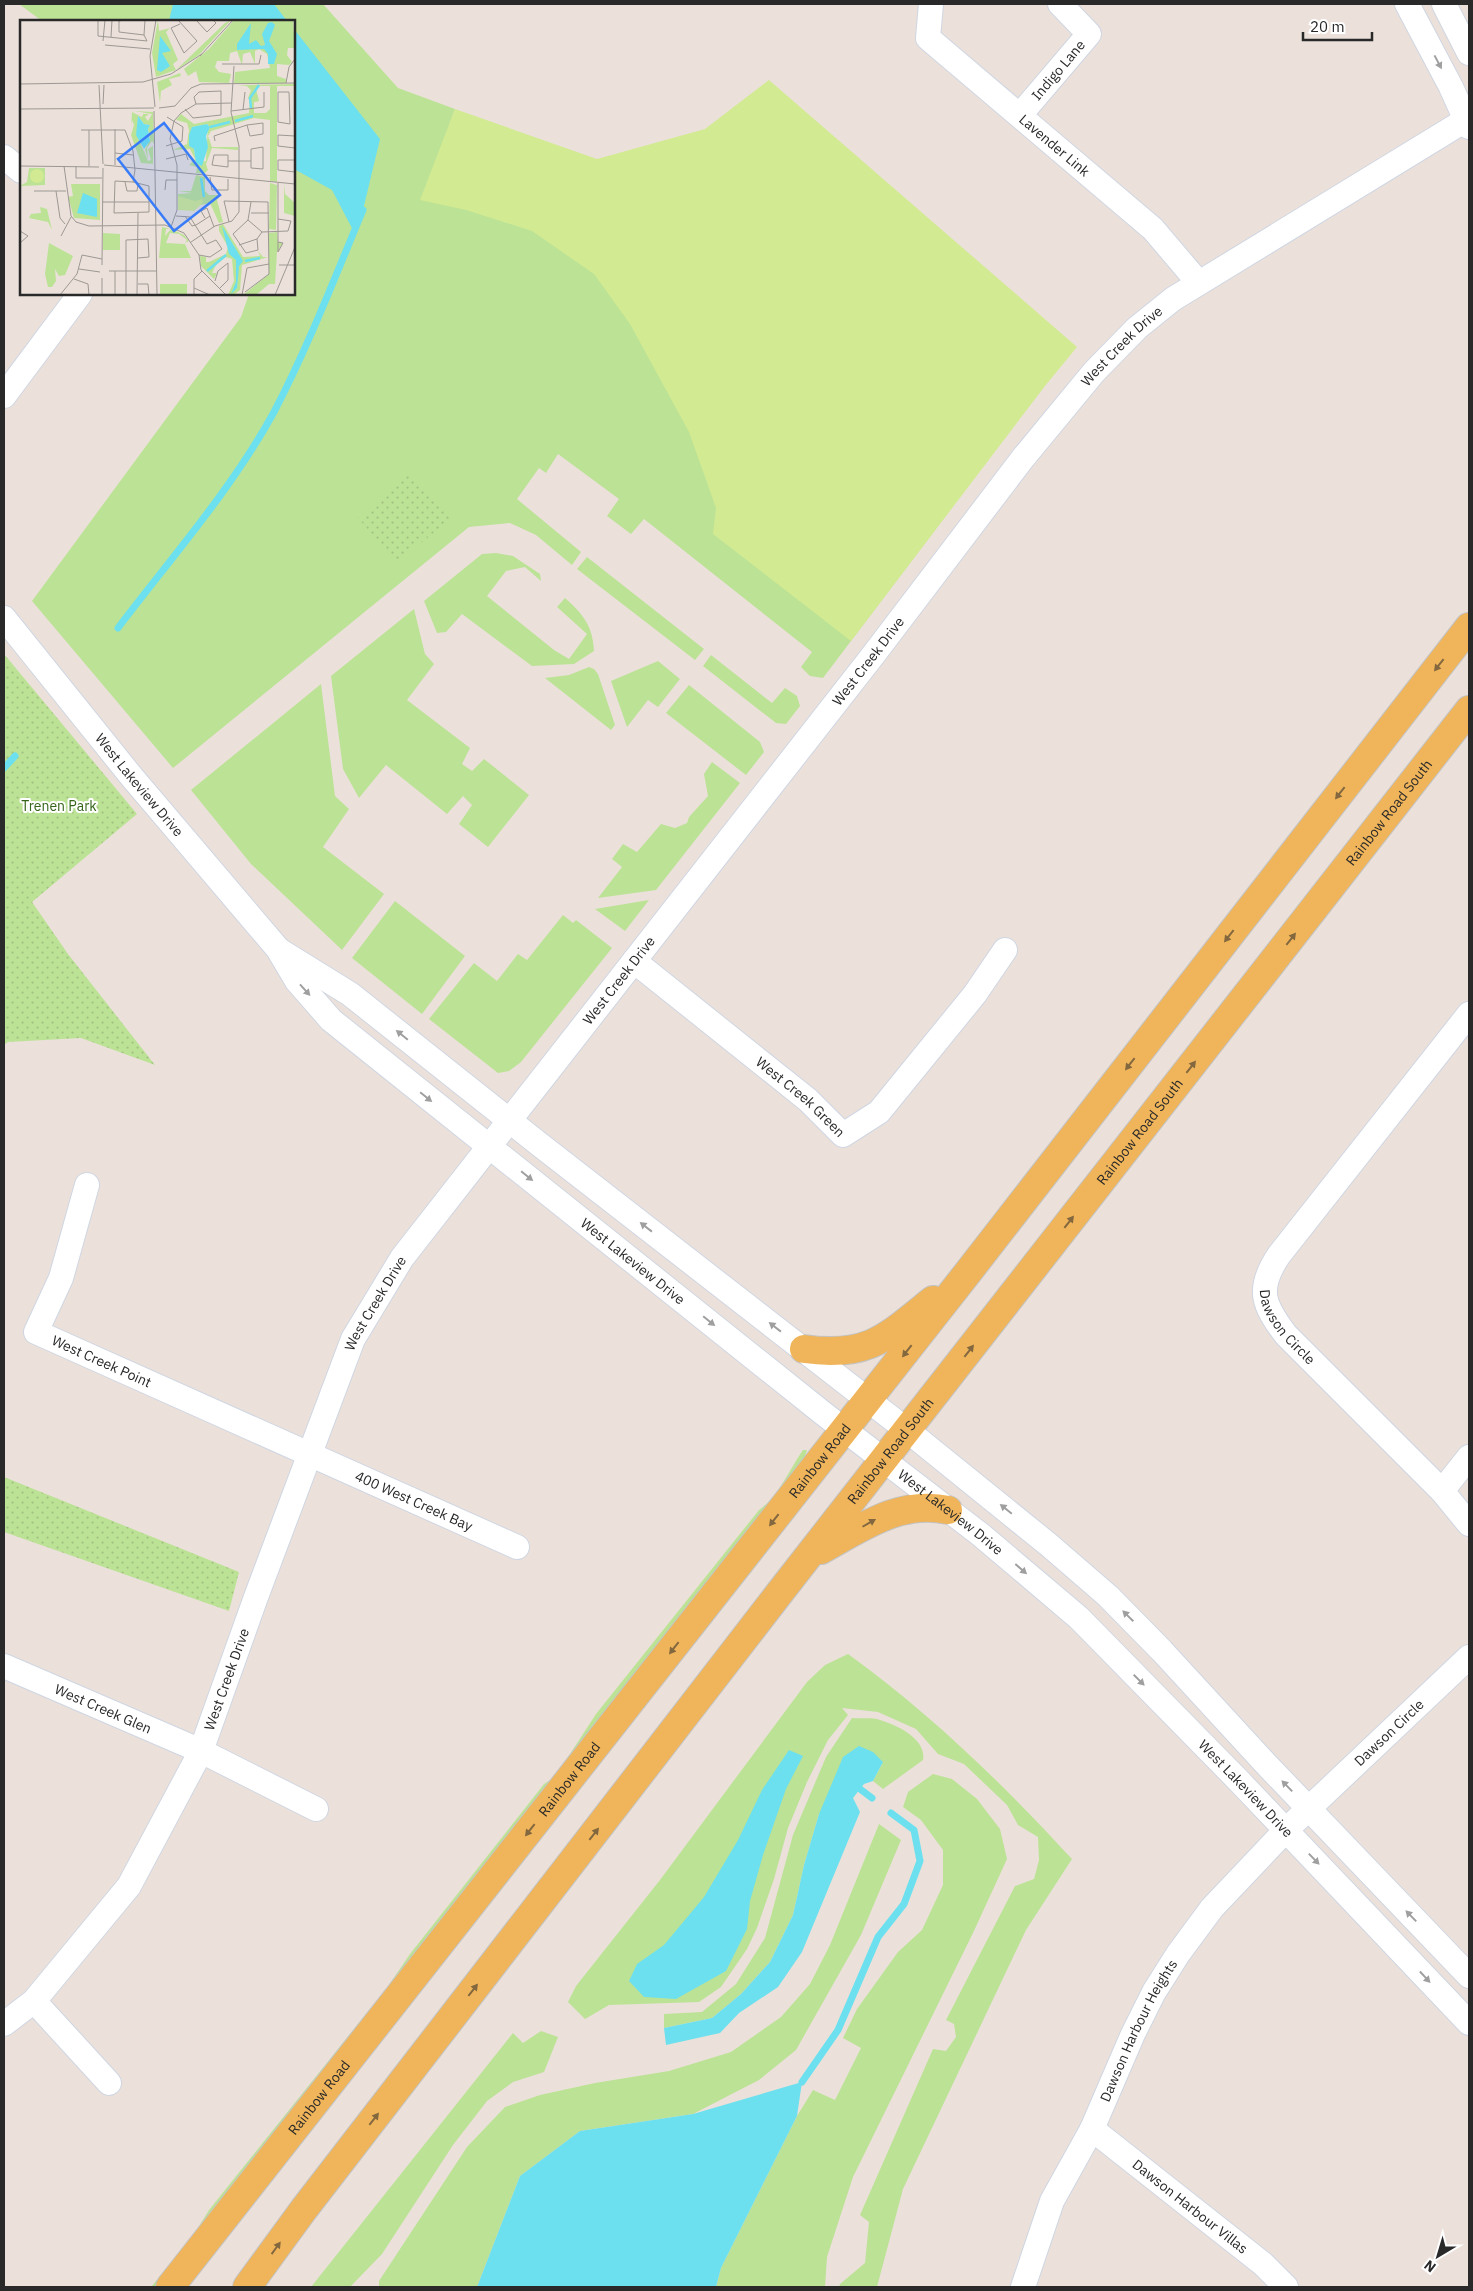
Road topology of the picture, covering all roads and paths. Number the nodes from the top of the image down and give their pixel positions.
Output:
1 (931, 4) edge
2 (1060, 4) edge
3 (1407, 4) edge
4 (1444, 4) edge
5 (1469, 53) edge
6 (1020, 115) junction
7 (1468, 122) edge
8 (4, 157) edge
9 (20, 170) edge
10 (1198, 282) junction
11 (79, 295) edge
12 (4, 396) edge
13 (4, 618) edge
14 (1469, 627) edge
15 (1469, 710) edge
16 (278, 949) junction
17 (1005, 950) dead end
18 (634, 961) junction
19 (1469, 1014) edge
20 (509, 1120) junction
21 (489, 1146) junction
22 (87, 1185) dead end
23 (970, 1272) junction
24 (804, 1349) junction
25 (869, 1400) junction
26 (845, 1430) junction
27 (908, 1431) junction
28 (309, 1456) junction
29 (1469, 1457) edge
30 (884, 1461) junction
31 (1442, 1491) junction
32 (948, 1510) junction
33 (1469, 1524) edge
34 (517, 1547) dead end
35 (812, 1556) junction
36 (1469, 1657) edge
37 (4, 1666) edge
38 (201, 1752) junction
39 (1308, 1808) junction
40 (316, 1810) dead end
41 (1286, 1830) junction
42 (1469, 1976) edge
43 (34, 2001) junction
44 (1469, 2023) edge
45 (4, 2024) edge
46 (109, 2083) dead end
47 (1092, 2129) junction
48 (170, 2287) edge
49 (247, 2287) edge
50 (1023, 2287) edge
51 (1286, 2287) edge

1 - 6 street, Lavender Link
2 - 6 street, Indigo Lane
3 -> 7 street
4 - 5 street
6 - 10 street, Lavender Link
7 - 10 street, West Creek Drive
8 - 9 street
10 - 18 street, West Creek Drive
11 - 12 street
13 - 16 street, West Lakeview Drive
14 -> 23 main road
27 -> 15 main road, Rainbow Road South
20 -> 16 street, West Lakeview Drive
16 -> 21 street, West Lakeview Drive
17 - 18 street, West Creek Green
18 - 20 street, West Creek Drive
19 - 31 street, Dawson Circle
20 - 21 street, West Creek Drive
24 -> 20 street, West Lakeview Drive
21 -> 26 street, West Lakeview Drive
21 - 28 street, West Creek Drive
22 - 28 street, West Creek Point
23 - 24 main road
23 -> 25 main road, Rainbow Road
24 - 25 street, West Lakeview Drive
25 - 26 main road, Rainbow Road
25 - 27 street, West Lakeview Drive
26 - 30 street, West Lakeview Drive
26 -> 48 main road, Rainbow Road
27 - 30 main road, Rainbow Road South
39 -> 27 street, West Lakeview Drive
28 - 34 street, 400 West Creek Bay
28 - 38 street, West Creek Drive
29 - 31 street
30 - 32 street, West Lakeview Drive
30 - 35 main road, Rainbow Road South
31 - 33 street, Dawson Circle
35 -> 32 main road
32 -> 41 street, West Lakeview Drive
49 -> 35 main road
36 - 39 street, Dawson Circle
37 - 38 street, West Creek Glen
38 - 40 street, West Creek Glen
38 - 43 street, West Creek Drive
39 - 41 street, Dawson Harbour Heights
42 -> 39 street, West Lakeview Drive
41 -> 44 street, West Lakeview Drive
41 - 47 street, Dawson Harbour Heights
43 - 45 street, West Creek Drive
43 - 46 street
47 - 50 street, Dawson Harbour Heights
47 - 51 street, Dawson Harbour Villas

